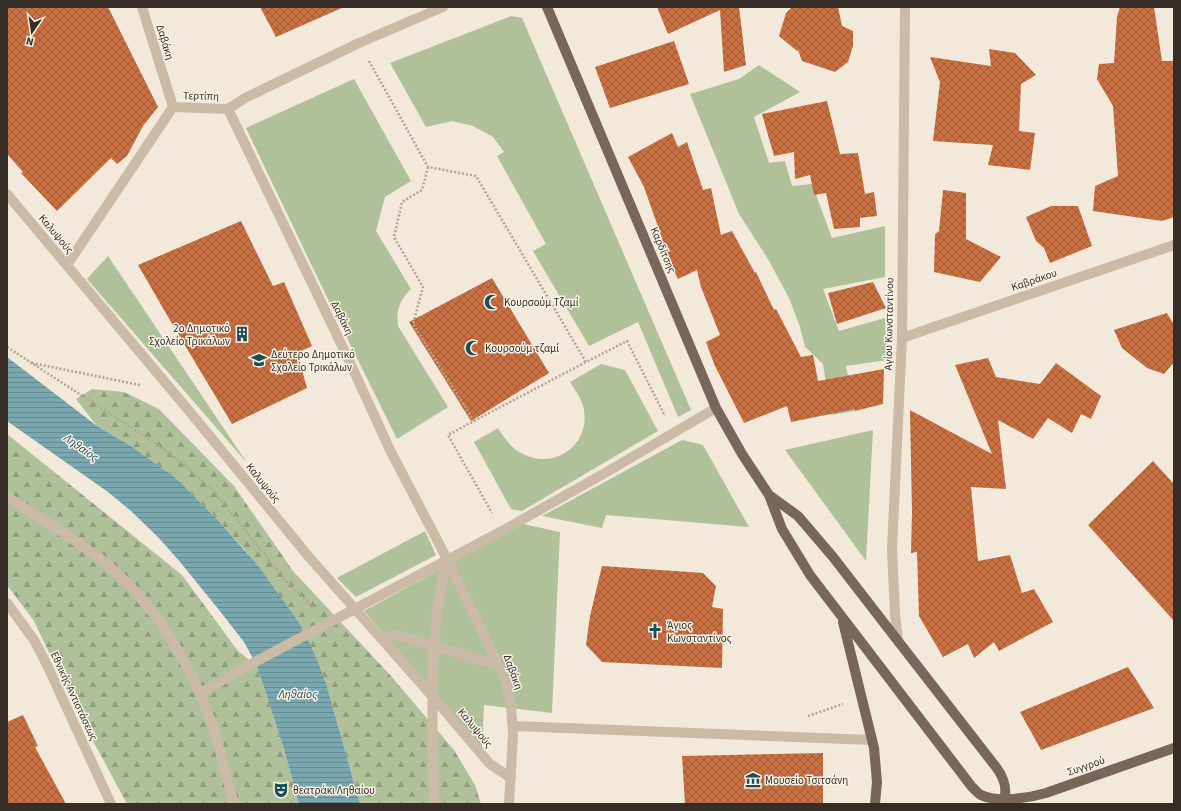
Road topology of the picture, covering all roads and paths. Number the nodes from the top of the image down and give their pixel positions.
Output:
1 (142, 7) edge
2 (443, 7) edge
3 (547, 7) edge
4 (905, 7) edge
5 (359, 42) junction
6 (173, 107) junction
7 (228, 109) junction
8 (428, 167) junction
9 (7, 194) edge
10 (1174, 245) edge
11 (67, 266) junction
12 (902, 338) junction
13 (7, 347) edge
14 (31, 362) junction
15 (586, 362) junction
16 (172, 392) junction
17 (716, 408) junction
18 (474, 421) junction
19 (673, 433) junction
20 (769, 495) junction
21 (7, 497) edge
22 (502, 531) junction
23 (447, 559) junction
24 (7, 603) edge
25 (354, 610) junction
26 (842, 616) junction
27 (329, 623) junction
28 (381, 638) junction
29 (898, 641) junction
30 (435, 645) junction
31 (499, 665) junction
32 (200, 694) junction
33 (432, 696) junction
34 (513, 726) junction
35 (872, 740) junction
36 (1174, 748) edge
37 (511, 778) junction
38 (1006, 802) edge
39 (111, 804) edge
40 (234, 804) edge
41 (434, 804) edge
42 (509, 804) edge
43 (875, 804) edge
44 (983, 804) edge

1 - 6 street, Δαβάκη
2 - 5 street, Τερτίπη
3 - 17 main road, Καρδίτσης
4 - 12 street, Αγίου Κωνσταντίνου
5 - 7 street, Τερτίπη
5 - 8 path
6 - 7 street, Τερτίπη
6 - 11 street, Τερτίπη
7 - 23 street, Δαβάκη
8 - 15 path
8 - 18 path
9 - 11 street, Καλυψούς
10 - 12 street, Καβράκου
11 - 16 street, Καλυψούς
12 - 29 street, Αγίου Κωνσταντίνου
13 - 14 path
14 - 16 path
14 - 27 path
15 - 18 path
15 - 19 path
16 - 25 street, Καλυψούς
17 - 19 street
17 - 20 main road, Καρδίτσης
18 - 22 path
19 - 22 street
20 - 26 main road
20 - 29 main road
21 - 32 street
22 - 23 street
23 - 25 street
23 - 30 street
23 - 31 street, Δαβάκη
24 - 39 street, Εθνικής Αντιστάσεως
25 - 27 street
25 - 28 street, Καλυψούς
26 - 35 main road
26 - 38 main road
27 - 32 street
28 - 30 street
28 - 33 street, Καλυψούς
29 - 38 main road
30 - 31 street
30 - 33 street
31 - 34 street, Δαβάκη
32 - 40 street
33 - 37 street, Καλυψούς
33 - 41 street
34 - 35 street
34 - 37 street, Δαβάκη
35 - 43 main road
36 - 38 main road, Συγγρού
37 - 42 street, Δαβάκη
38 - 44 main road

